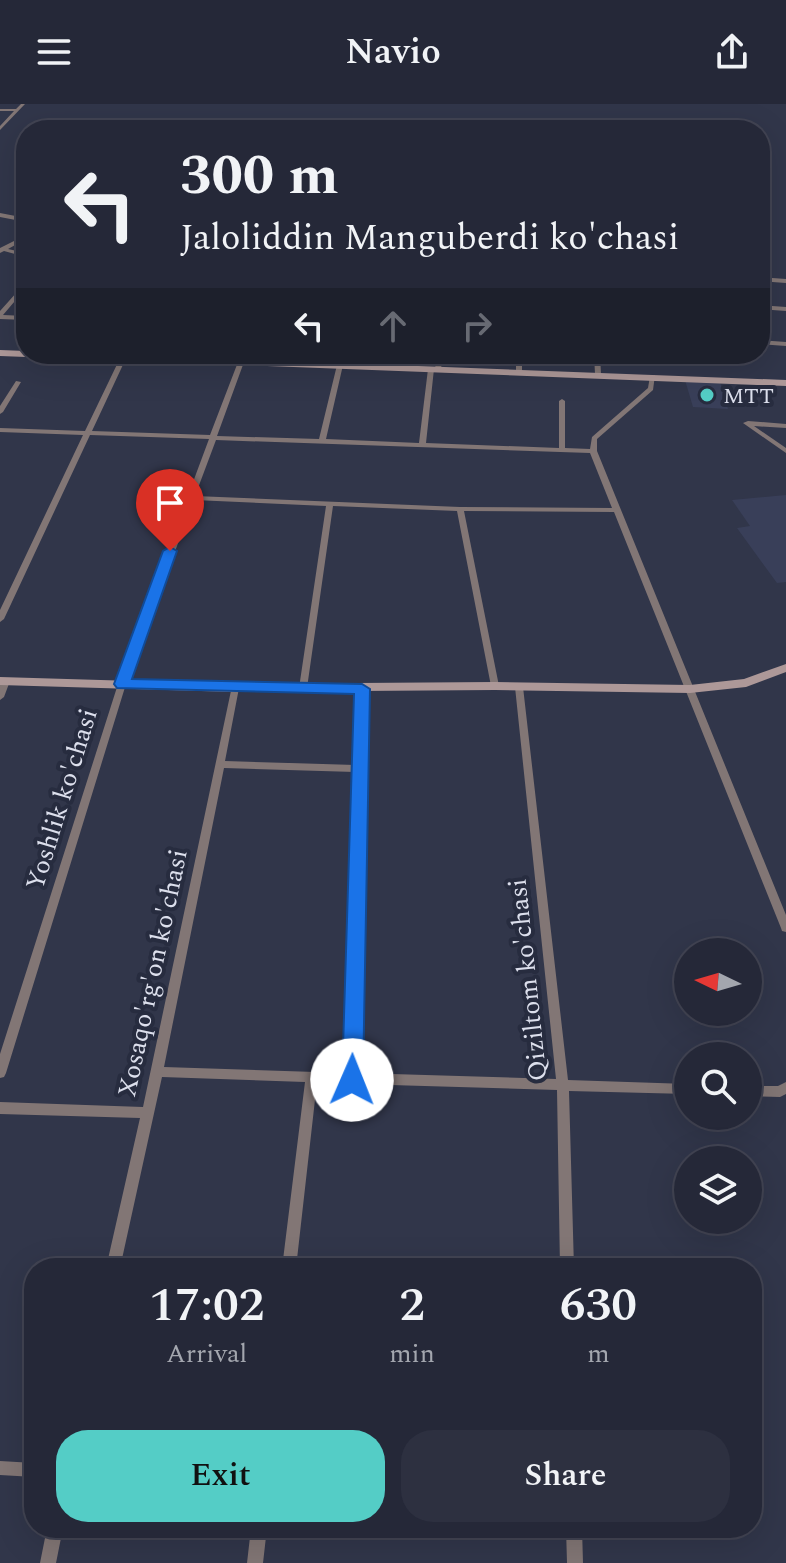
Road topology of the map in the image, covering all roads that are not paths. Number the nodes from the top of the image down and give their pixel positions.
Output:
1 (23, 104) edge
2 (0, 110) edge
3 (18, 110) junction
4 (0, 129) edge
5 (16, 296) edge
6 (0, 316) edge
7 (121, 364) edge
8 (240, 364) edge
9 (307, 364) edge
10 (436, 364) edge
11 (519, 364) edge
12 (598, 364) edge
13 (340, 365) junction
14 (355, 366) joint
15 (434, 369) junction
16 (519, 372) junction
17 (598, 374) junction
18 (653, 376) junction
19 (18, 382) dead end
20 (786, 383) edge
21 (562, 401) dead end
22 (0, 412) edge
23 (786, 426) edge
24 (0, 430) edge
25 (90, 433) junction
26 (214, 437) junction
27 (322, 442) junction
28 (422, 444) junction
29 (562, 450) junction
30 (593, 451) junction
31 (786, 451) edge
32 (190, 498) junction
33 (330, 504) junction
34 (460, 509) junction
35 (617, 510) junction
36 (0, 619) edge
37 (786, 668) edge
38 (3, 681) edge
39 (122, 684) junction
40 (495, 686) junction
41 (519, 687) junction
42 (235, 688) junction
43 (303, 688) junction
44 (362, 689) junction
45 (690, 689) junction
46 (0, 697) edge
47 (219, 764) junction
48 (360, 769) junction
49 (786, 928) edge
50 (157, 1072) junction
51 (0, 1073) edge
52 (311, 1079) junction
53 (352, 1080) junction
54 (563, 1085) junction
55 (786, 1087) edge
56 (674, 1089) edge
57 (762, 1091) edge
58 (0, 1108) edge
59 (148, 1113) junction
60 (115, 1258) edge
61 (290, 1258) edge
62 (567, 1258) edge
63 (0, 1468) edge
64 (24, 1469) edge
65 (53, 1538) edge
66 (258, 1538) edge
67 (574, 1538) edge
68 (48, 1563) edge
69 (255, 1563) edge
70 (575, 1563) edge

1 - 3 street
2 - 3 street
3 - 4 street
5 - 6 street
7 - 25 street
8 - 26 street, Yoshlik ko'chasi
9 - 13 street
10 - 15 street
11 - 16 street
12 - 17 street
13 - 14 street
13 - 27 street
14 - 15 street
15 - 16 street
15 - 28 street
16 - 17 street
17 - 18 street
18 - 20 street
18 - 30 street
19 - 22 street
21 - 29 street
23 - 31 street
24 - 25 street
25 - 26 street
25 - 36 street
26 - 27 street
26 - 32 street, Yoshlik ko'chasi
27 - 28 street
28 - 29 street
29 - 30 street
30 - 35 street
32 - 33 street
32 - 39 street, Yoshlik ko'chasi
33 - 34 street
33 - 43 street
34 - 35 street
34 - 40 street
35 - 45 street
37 - 45 street
38 - 39 street
38 - 46 street
39 - 42 street
39 - 51 street, Yoshlik ko'chasi
40 - 41 street
40 - 44 street
41 - 45 street
41 - 54 street, Qiziltom ko'chasi
42 - 43 street
42 - 47 street, Xosaqo'rg'on ko'chasi
43 - 44 street
44 - 48 street
45 - 49 street
47 - 48 street
47 - 50 street, Xosaqo'rg'on ko'chasi
48 - 53 street
50 - 52 street
50 - 59 street, Xosaqo'rg'on ko'chasi
52 - 53 street
52 - 61 street
53 - 54 street
54 - 56 street
54 - 62 street, Qiziltom ko'chasi
55 - 57 street
58 - 59 street
59 - 60 street, Xosaqo'rg'on ko'chasi
63 - 64 street
65 - 68 street
66 - 69 street
67 - 70 street

